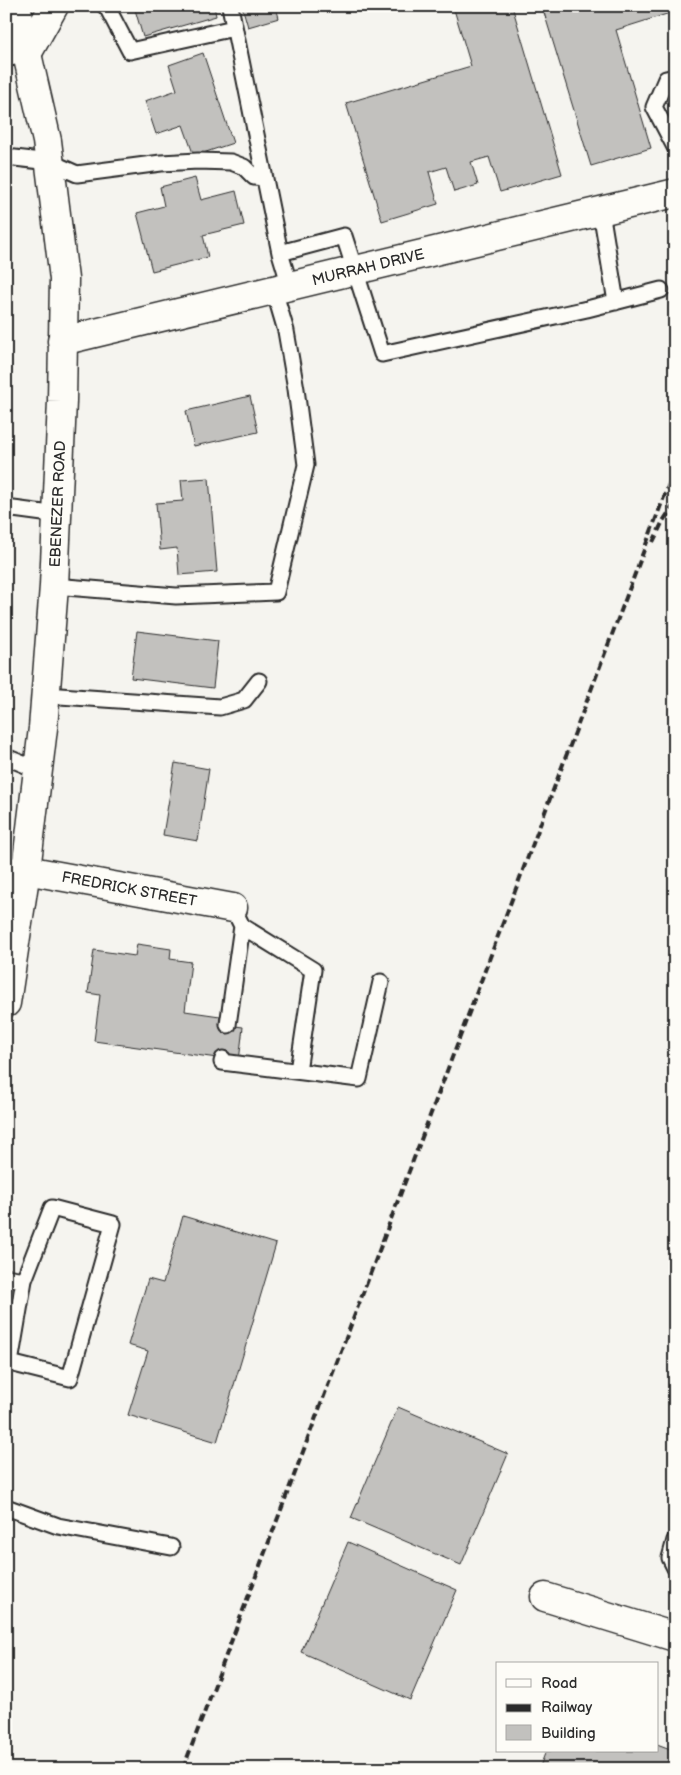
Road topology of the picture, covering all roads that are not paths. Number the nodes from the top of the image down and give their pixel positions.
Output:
1 (16, 6) edge
2 (54, 6) edge
3 (230, 6) edge
4 (107, 7) edge
5 (234, 28) junction
6 (17, 56) edge
7 (675, 77) edge
8 (675, 147) edge
9 (6, 157) edge
10 (50, 162) junction
11 (265, 178) junction
12 (675, 193) edge
13 (601, 211) junction
14 (280, 253) junction
15 (355, 270) junction
16 (282, 288) junction
17 (661, 290) dead end
18 (616, 302) junction
19 (62, 341) junction
20 (6, 508) edge
21 (58, 516) junction
22 (54, 586) junction
23 (259, 681) dead end
24 (45, 695) junction
25 (6, 756) edge
26 (38, 770) junction
27 (16, 867) edge
28 (238, 917) junction
29 (10, 944) edge
30 (381, 982) dead end
31 (6, 1003) edge
32 (228, 1025) dead end
33 (223, 1059) dead end
34 (298, 1071) junction
35 (6, 1277) edge
36 (24, 1280) junction
37 (6, 1507) edge
38 (675, 1540) edge
39 (170, 1547) dead end
40 (675, 1568) edge
41 (545, 1597) dead end
42 (675, 1637) edge

1 - 6 main road, EBENEZER ROAD
2 - 6 main road
3 - 5 lane
4 - 5 lane
5 - 11 lane
6 - 10 main road, EBENEZER ROAD
7 - 8 lane
9 - 10 lane
10 - 11 lane
10 - 19 main road, EBENEZER ROAD
11 - 14 lane
12 - 13 main road, MURRAH DRIVE
13 - 15 main road, MURRAH DRIVE
13 - 18 lane
14 - 15 lane
14 - 16 lane
15 - 16 main road, MURRAH DRIVE
15 - 18 lane
16 - 19 main road, MURRAH DRIVE
16 - 22 lane
17 - 18 lane
19 - 21 main road, EBENEZER ROAD
20 - 21 lane
21 - 22 main road, EBENEZER ROAD
22 - 24 main road, EBENEZER ROAD
23 - 24 lane
24 - 26 main road, EBENEZER ROAD
25 - 26 lane
26 - 27 main road, EBENEZER ROAD
27 - 28 main road, FREDRICK STREET
27 - 29 main road, EBENEZER ROAD
28 - 32 lane
28 - 34 lane
29 - 31 main road, EBENEZER ROAD
30 - 34 lane
33 - 34 lane
35 - 36 lane
36 - 36 lane
37 - 39 lane
38 - 40 lane
41 - 42 main road

